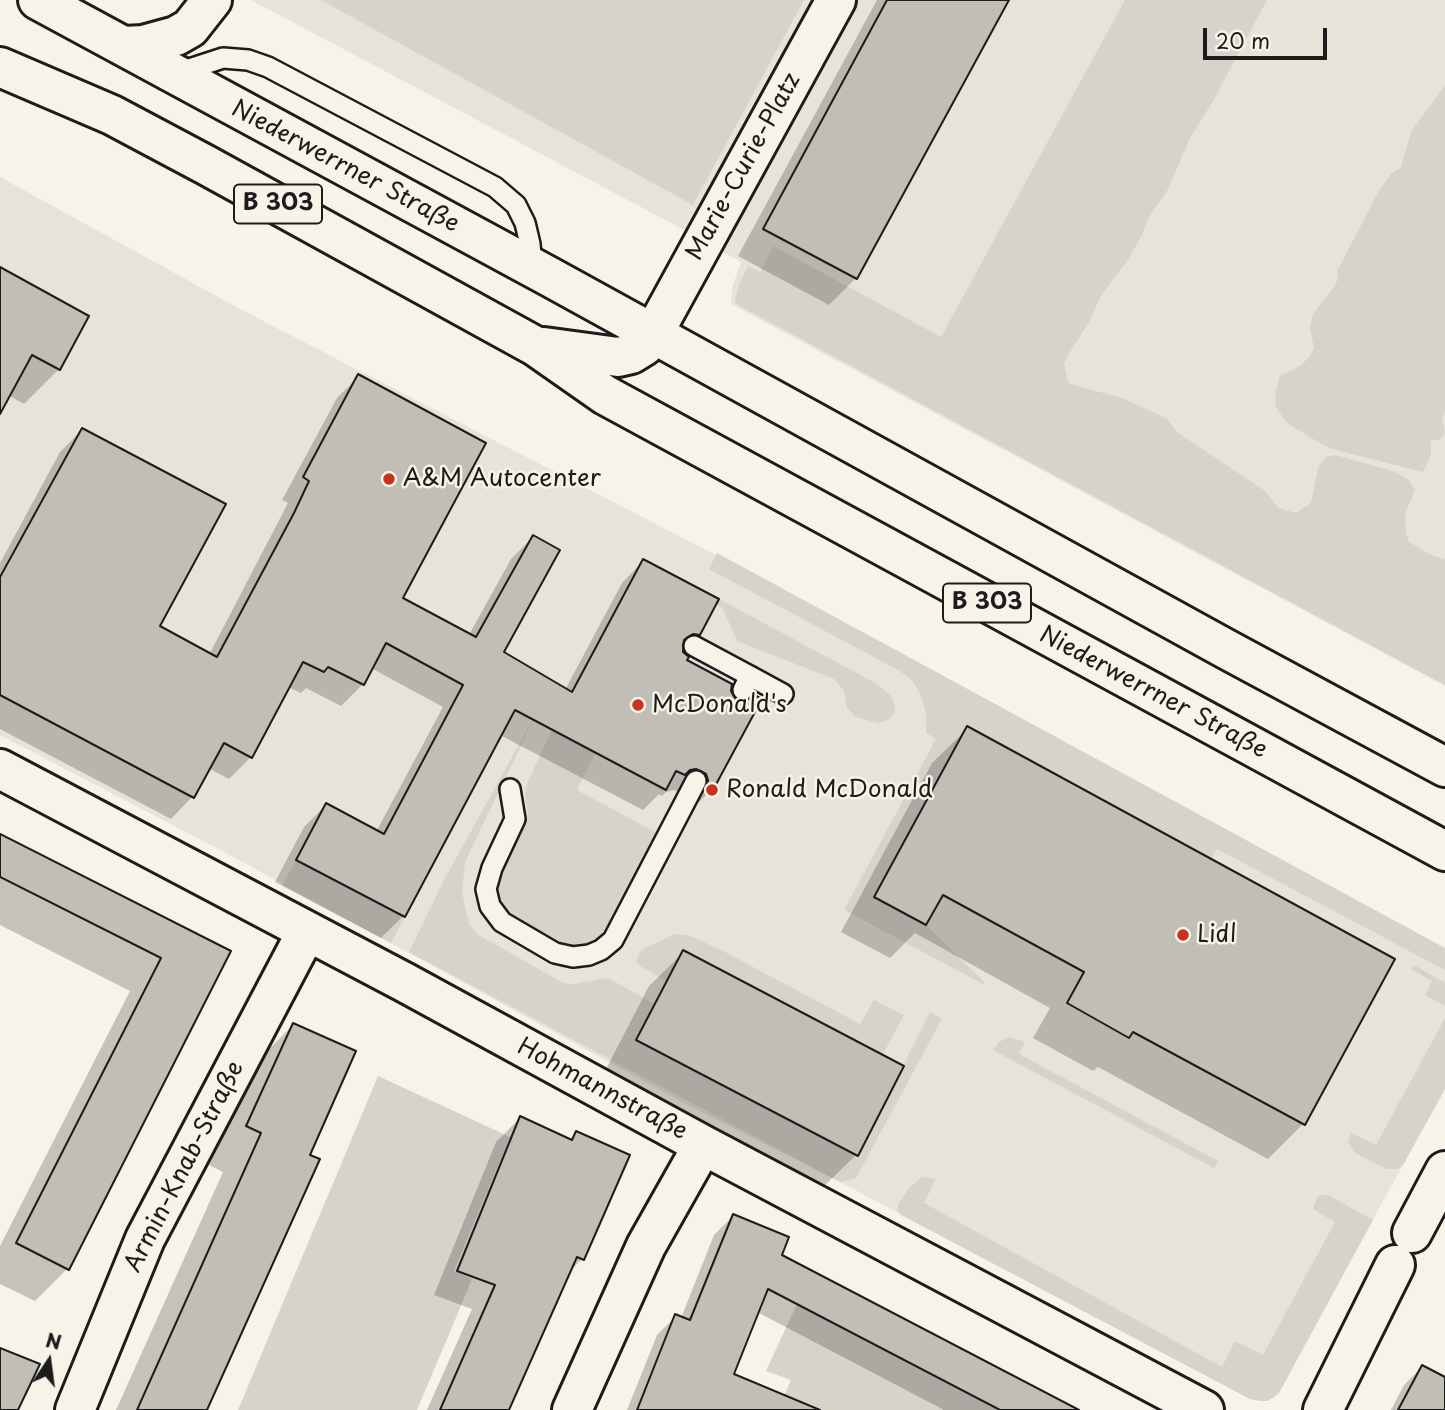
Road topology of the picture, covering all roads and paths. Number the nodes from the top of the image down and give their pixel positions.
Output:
1 (38, 0) edge
2 (212, 0) edge
3 (836, 0) edge
4 (124, 46) junction
5 (0, 67) edge
6 (174, 74) junction
7 (531, 267) junction
8 (653, 334) junction
9 (535, 345) junction
10 (694, 646) dead end
11 (783, 694) dead end
12 (1445, 766) edge
13 (0, 769) edge
14 (696, 781) dead end
15 (510, 789) dead end
16 (1445, 851) edge
17 (307, 931) junction
18 (704, 1145) junction
19 (1442, 1185) edge
20 (75, 1410) edge
21 (572, 1410) edge
22 (1204, 1410) edge
23 (1323, 1410) edge

1 - 4 main road, Niederwerrner Straße / B 303
2 - 4 main road
3 - 8 main road, Marie-Curie-Platz
4 - 6 main road, Niederwerrner Straße / B 303
5 - 9 main road, Niederwerrner Straße / B 303
6 - 7 main road, Niederwerrner Straße / B 303
6 - 7 lane
7 - 8 main road, Niederwerrner Straße / B 303
8 - 9 main road, Niederwerrner Straße / B 303
8 - 12 main road, Niederwerrner Straße / B 303
9 - 16 main road, Niederwerrner Straße / B 303
10 - 11 lane
13 - 17 main road, Hohmannstraße
14 - 15 lane
17 - 18 main road, Hohmannstraße
17 - 20 main road, Armin-Knab-Straße
18 - 21 main road
18 - 22 main road, Hohmannstraße
19 - 23 main road

